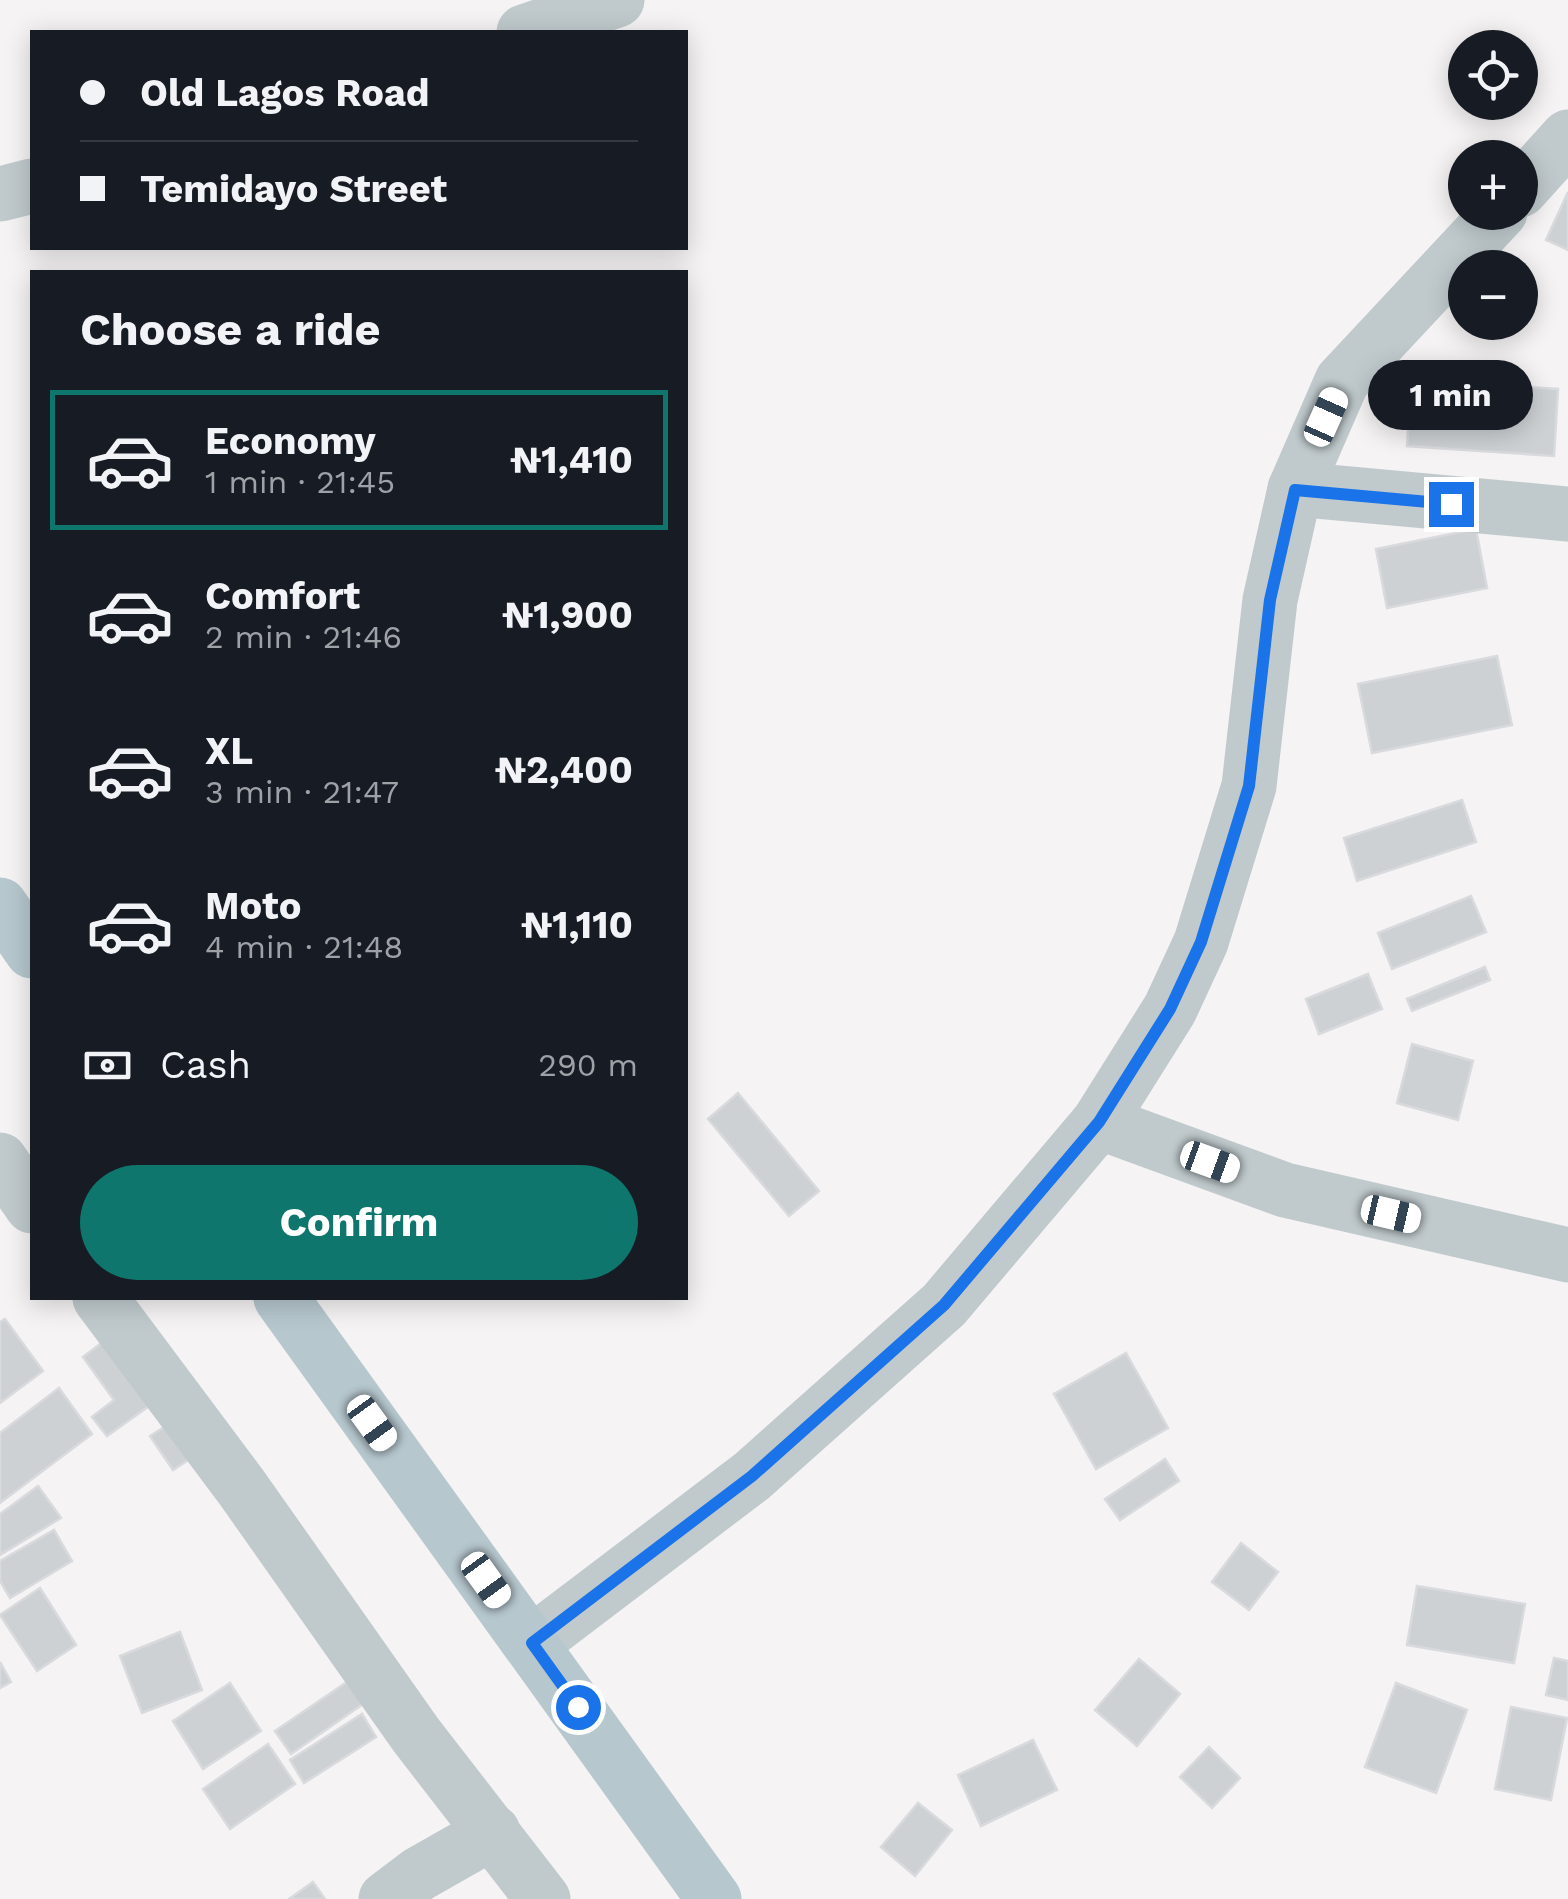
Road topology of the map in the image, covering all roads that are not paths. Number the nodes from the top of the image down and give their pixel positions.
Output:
1 (616, 0) edge
2 (530, 30) edge
3 (1568, 138) edge
4 (1538, 170) edge
5 (30, 186) edge
6 (0, 194) edge
7 (1483, 230) edge
8 (1295, 490) junction
9 (1568, 514) edge
10 (0, 905) edge
11 (30, 948) edge
12 (1099, 1122) junction
13 (0, 1160) edge
14 (30, 1203) edge
15 (1568, 1255) edge
16 (101, 1300) edge
17 (282, 1300) edge
18 (532, 1643) junction
19 (493, 1832) junction
20 (386, 1899) edge
21 (543, 1899) edge
22 (714, 1899) edge

1 - 2 street
3 - 4 street
5 - 6 street
7 - 8 street
8 - 9 street
8 - 12 street
10 - 11 main road
12 - 15 street
12 - 18 street
13 - 14 street
16 - 19 street
17 - 18 main road
18 - 22 main road
19 - 20 street
19 - 21 street

